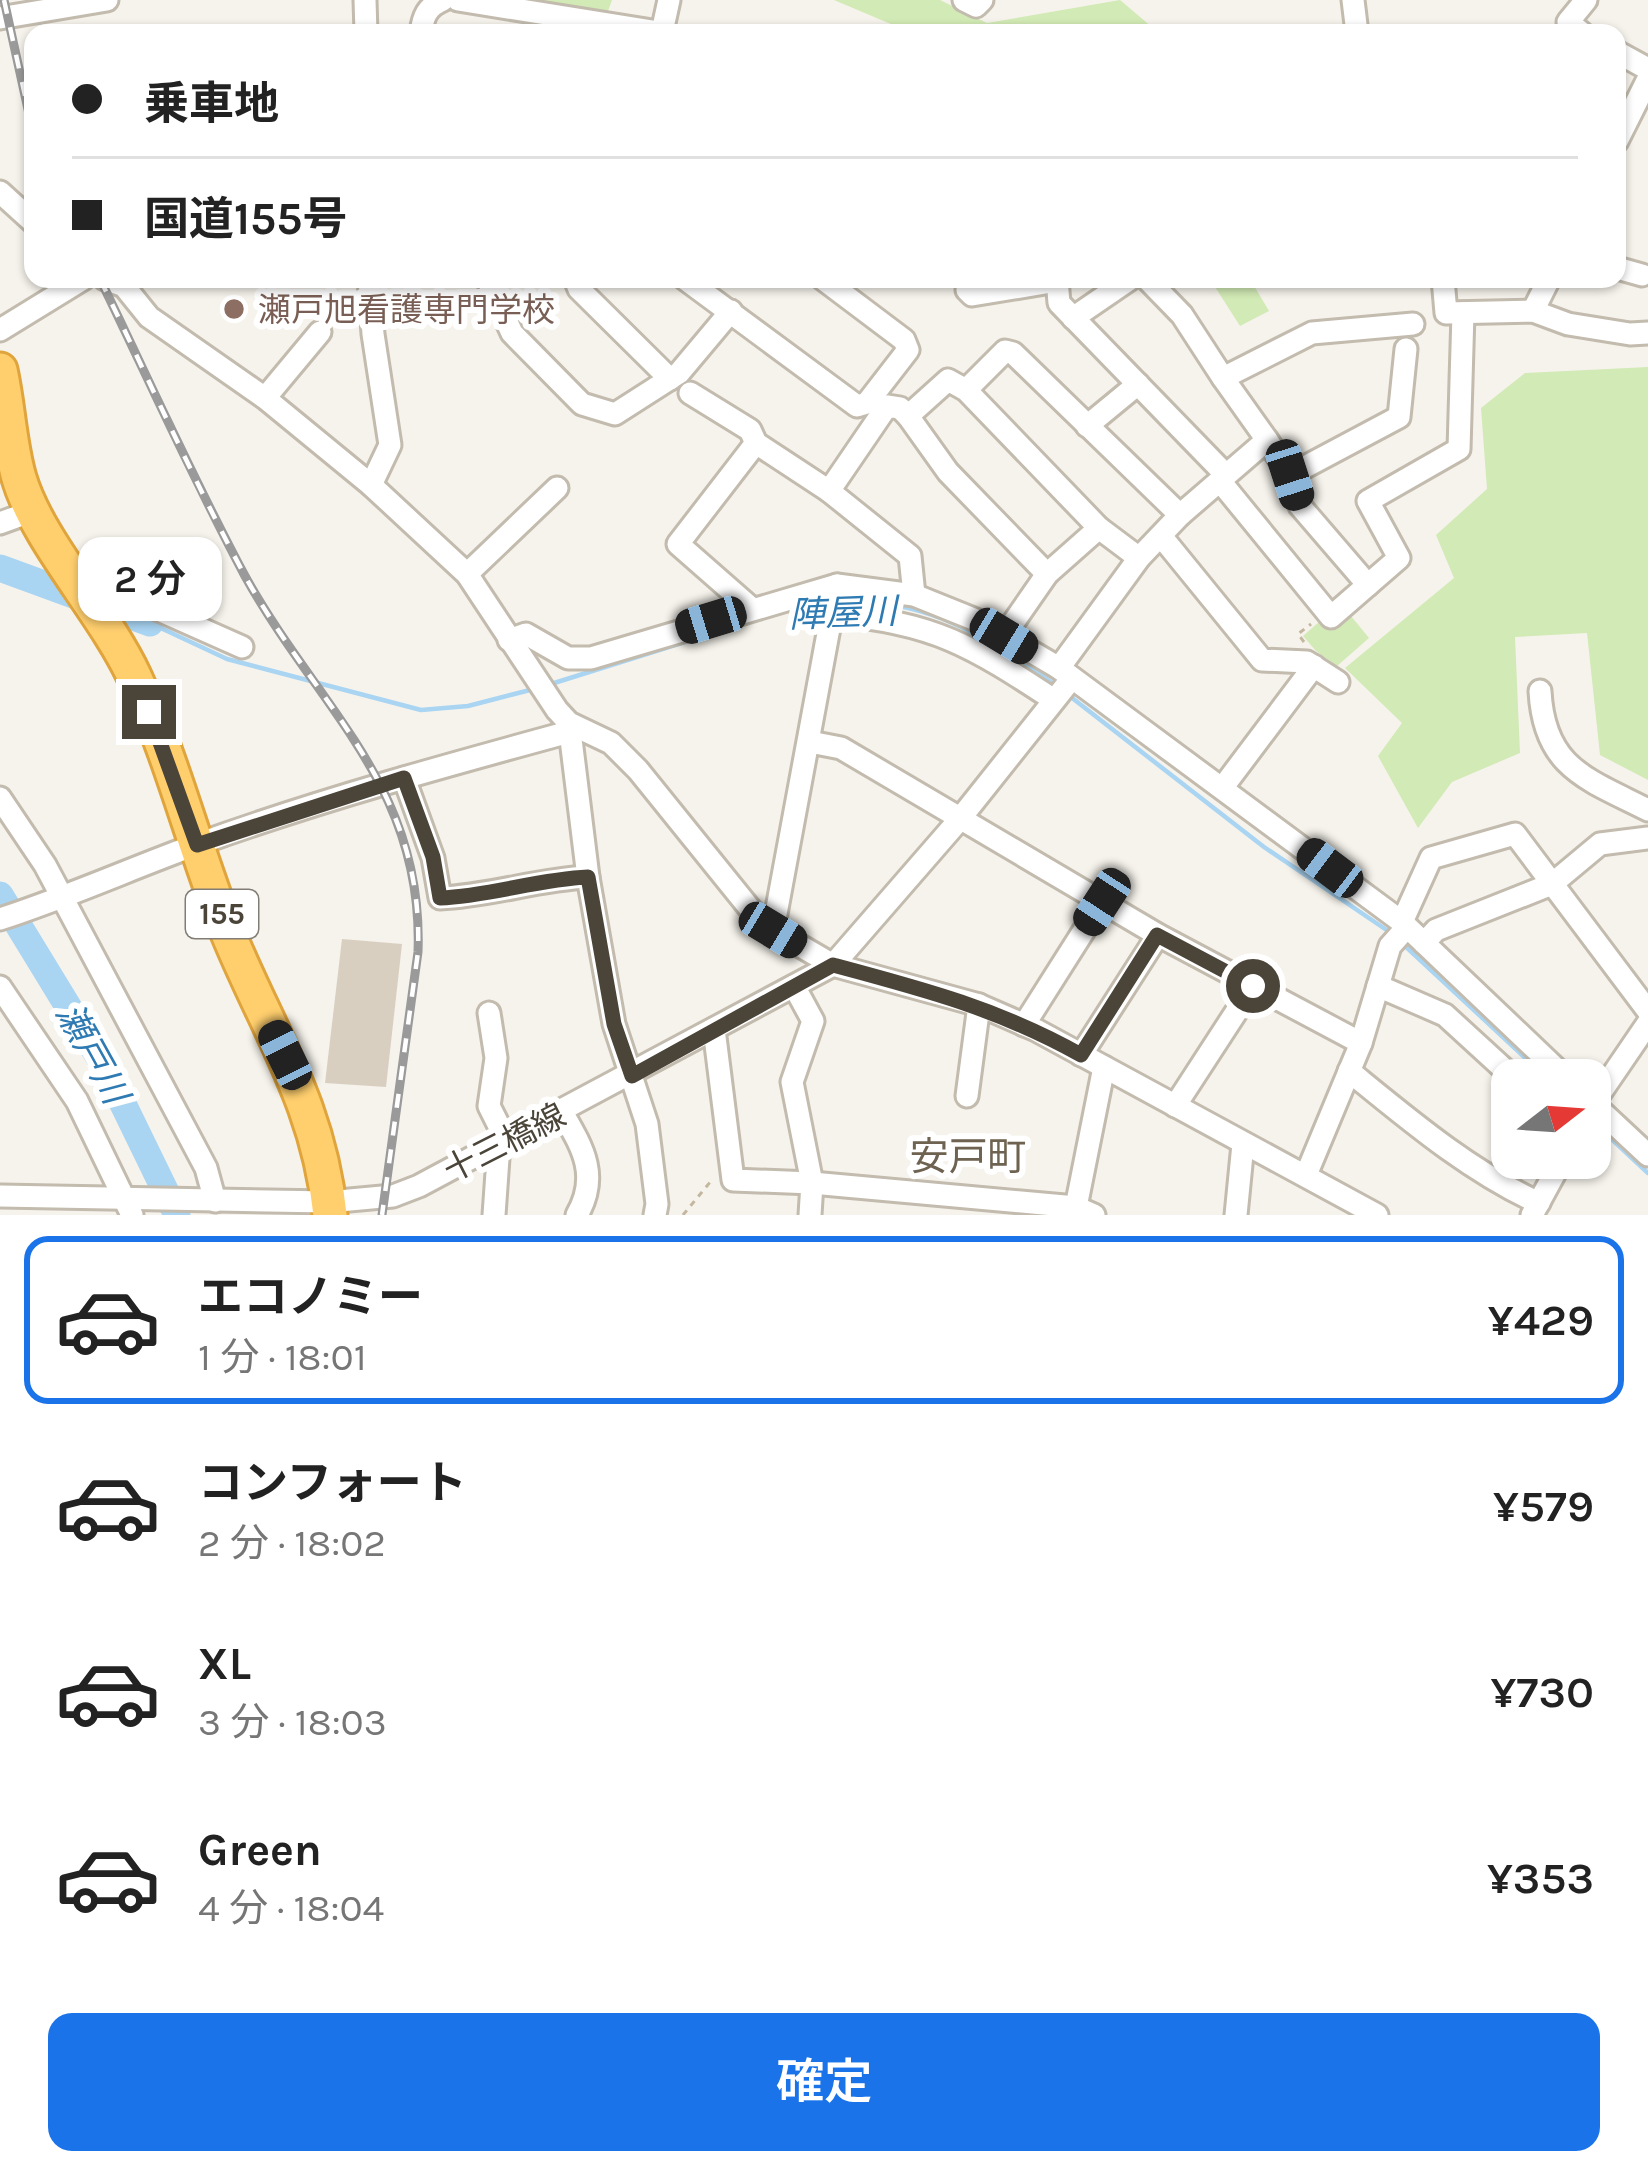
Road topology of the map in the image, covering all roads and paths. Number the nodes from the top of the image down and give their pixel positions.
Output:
1 (107, 0) edge
2 (443, 0) edge
3 (458, 0) edge
4 (964, 0) edge
5 (982, 0) edge
6 (1585, 0) edge
7 (510, 10) junction
8 (0, 18) edge
9 (422, 24) edge
10 (512, 24) edge
11 (593, 24) edge
12 (1571, 24) edge
13 (1648, 79) edge
14 (1626, 123) edge
15 (0, 192) edge
16 (24, 214) edge
17 (68, 288) edge
18 (126, 288) edge
19 (370, 288) edge
20 (491, 288) edge
21 (579, 288) edge
22 (698, 288) edge
23 (835, 288) edge
24 (967, 288) edge
25 (1014, 288) edge
26 (1057, 288) edge
27 (1117, 288) edge
28 (1156, 288) edge
29 (1444, 288) edge
30 (1544, 288) edge
31 (730, 311) junction
32 (1533, 311) junction
33 (1463, 313) junction
34 (1073, 318) junction
35 (1413, 324) dead end
36 (0, 330) edge
37 (320, 332) dead end
38 (1648, 333) edge
39 (1406, 349) dead end
40 (0, 370) edge
41 (1223, 378) junction
42 (670, 380) junction
43 (1138, 384) junction
44 (966, 390) junction
45 (690, 393) dead end
46 (265, 398) junction
47 (908, 416) junction
48 (1087, 426) junction
49 (1267, 440) junction
50 (756, 443) junction
51 (1290, 475) junction
52 (1223, 478) junction
53 (371, 485) junction
54 (557, 488) dead end
55 (829, 491) junction
56 (33, 512) junction
57 (1180, 515) junction
58 (0, 523) edge
59 (1099, 528) junction
60 (1161, 536) junction
61 (1139, 558) junction
62 (466, 574) junction
63 (1047, 574) junction
64 (74, 575) junction
65 (1368, 585) junction
66 (914, 595) junction
67 (835, 600) junction
68 (751, 608) junction
69 (1326, 611) junction
70 (1004, 636) junction
71 (509, 640) junction
72 (242, 647) dead end
73 (1312, 659) junction
74 (1338, 682) dead end
75 (1062, 686) junction
76 (1540, 691) dead end
77 (569, 728) junction
78 (810, 742) junction
79 (404, 778) junction
80 (1223, 787) junction
81 (0, 798) edge
82 (1648, 810) edge
83 (959, 820) junction
84 (1648, 838) edge
85 (197, 845) junction
86 (588, 877) junction
87 (1552, 884) junction
88 (54, 902) junction
89 (1102, 902) junction
90 (0, 919) edge
91 (773, 930) junction
92 (1406, 933) junction
93 (1157, 935) junction
94 (833, 965) junction
95 (794, 986) junction
96 (1253, 986) junction
97 (1378, 986) junction
98 (0, 987) edge
99 (979, 1005) junction
100 (1648, 1011) edge
101 (490, 1013) dead end
102 (1648, 1023) edge
103 (1024, 1024) junction
104 (713, 1029) junction
105 (1361, 1043) junction
106 (1081, 1055) junction
107 (1493, 1059) edge
108 (1545, 1059) edge
109 (1104, 1067) junction
110 (1349, 1071) junction
111 (632, 1076) junction
112 (1611, 1076) edge
113 (967, 1096) dead end
114 (1175, 1106) junction
115 (562, 1112) junction
116 (1611, 1122) edge
117 (502, 1142) junction
118 (1244, 1144) junction
119 (1648, 1155) edge
120 (1306, 1175) junction
121 (1554, 1179) edge
122 (722, 1181) junction
123 (812, 1183) junction
124 (0, 1196) edge
125 (208, 1200) junction
126 (132, 1202) edge
127 (50, 1205) edge
128 (1542, 1208) edge
129 (329, 1209) edge
130 (1085, 1211) edge
131 (494, 1215) edge
132 (577, 1215) edge
133 (655, 1215) edge
134 (683, 1215) edge
135 (810, 1215) edge
136 (1236, 1215) edge
137 (1377, 1215) edge

1 - 8 street
2 - 9 street
3 - 7 street
4 - 5 street
6 - 12 street
7 - 10 street
7 - 11 street
13 - 14 street
15 - 16 street
17 - 36 street
18 - 46 street
19 - 53 street
20 - 42 street
21 - 42 street
22 - 31 street
23 - 31 street
24 - 25 street
26 - 34 street
27 - 34 street
28 - 41 street
29 - 33 street
30 - 32 street
31 - 42 street
32 - 33 street
32 - 38 street
33 - 65 street
34 - 43 street
35 - 41 street
37 - 46 street
39 - 51 street
40 - 56 highway, 155
41 - 49 street
43 - 48 street
43 - 52 street
44 - 47 street
44 - 48 street
44 - 59 street
45 - 50 street
46 - 53 street
47 - 55 street
47 - 63 street
48 - 57 street
49 - 51 street
49 - 52 street
50 - 55 street
50 - 68 street
51 - 65 street
52 - 57 street
52 - 69 street
53 - 62 street
54 - 62 street
55 - 66 street
56 - 58 street
56 - 64 highway, 155
57 - 60 street
59 - 61 street
59 - 63 street
60 - 61 street
60 - 73 street
61 - 75 street
62 - 71 street
63 - 70 street
64 - 72 street
64 - 85 highway, 155
65 - 69 street
66 - 67 street
66 - 70 street
67 - 68 street
67 - 75 street
67 - 78 street
68 - 71 street
69 - 73 path
70 - 75 street
71 - 77 street
73 - 74 street
73 - 80 street
75 - 80 street
75 - 83 street
76 - 82 street
77 - 79 street
77 - 86 street
77 - 91 street
78 - 83 street
78 - 91 street
79 - 85 street
79 - 86 street
80 - 92 street
81 - 88 street
83 - 89 street
83 - 94 street
84 - 87 street
85 - 88 street
85 - 129 highway, 155
86 - 111 street
87 - 92 street
87 - 92 street
87 - 100 street
88 - 90 street
88 - 125 street
89 - 93 street
89 - 103 street
91 - 94 street
92 - 97 street
92 - 108 street
93 - 96 street
93 - 106 street
94 - 95 street, 十三橋線
94 - 99 street
95 - 104 street, 十三橋線
95 - 123 street
96 - 105 street
96 - 114 street
97 - 105 street
97 - 107 street
98 - 126 street
99 - 103 street
99 - 113 street
101 - 117 street
102 - 112 street
103 - 106 street
104 - 111 street, 十三橋線
104 - 122 street
105 - 110 street
106 - 109 street
109 - 114 street
109 - 130 street
110 - 120 street
110 - 128 street
111 - 115 street, 十三橋線
111 - 133 street
114 - 118 street
115 - 117 street, 十三橋線
115 - 132 street
116 - 119 street
117 - 129 street, 十三橋線
117 - 131 street
118 - 120 street
118 - 136 street
120 - 137 street
121 - 128 street
122 - 123 street
122 - 134 path
123 - 130 street
123 - 135 street
124 - 127 street, 十三橋線
125 - 126 street, 十三橋線
125 - 129 street, 十三橋線
126 - 127 street, 十三橋線

